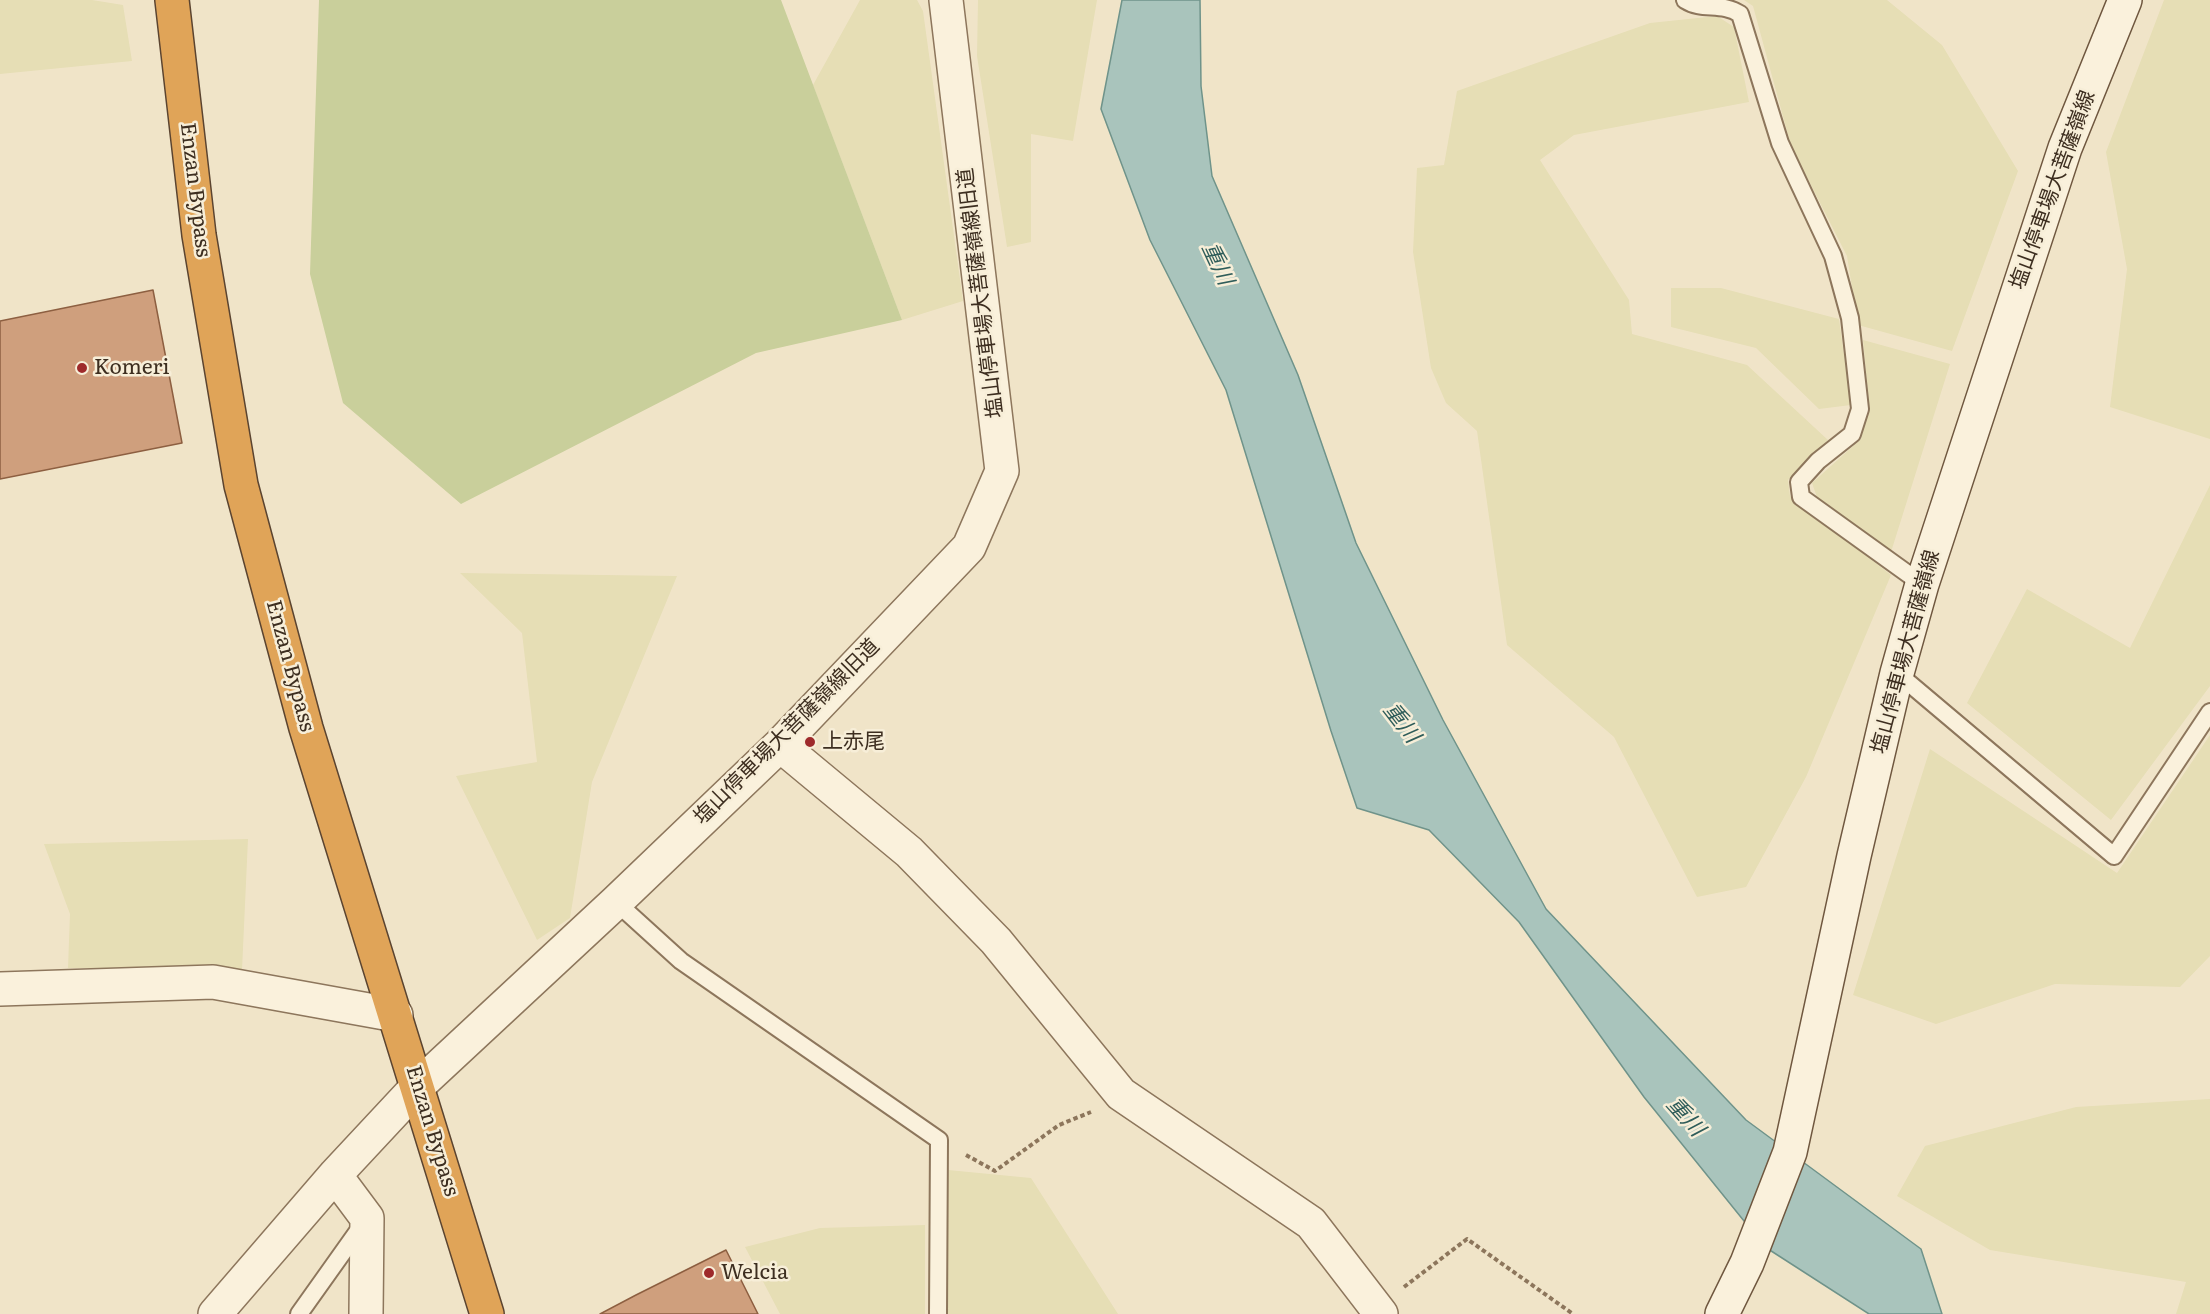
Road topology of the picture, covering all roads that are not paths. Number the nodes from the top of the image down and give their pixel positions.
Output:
1 (172, 0) edge
2 (946, 0) edge
3 (1685, 0) edge
4 (2125, 0) edge
5 (1922, 584) junction
6 (1897, 673) junction
7 (2210, 712) edge
8 (780, 745) junction
9 (616, 902) junction
10 (0, 989) edge
11 (396, 1015) junction
12 (418, 1086) junction
13 (335, 1175) junction
14 (367, 1218) junction
15 (1378, 1311) edge
16 (215, 1314) edge
17 (299, 1314) edge
18 (366, 1314) edge
19 (487, 1314) edge
20 (938, 1314) edge
21 (1722, 1314) edge

1 - 11 highway, Enzan Bypass
2 - 8 street, 塩山停車場大菩薩嶺線旧道
3 - 5 lane
4 - 5 street, 塩山停車場大菩薩嶺線
5 - 6 street, 塩山停車場大菩薩嶺線
6 - 7 lane
6 - 21 street, 塩山停車場大菩薩嶺線
8 - 9 street, 塩山停車場大菩薩嶺線旧道
8 - 15 street
9 - 12 street, 塩山停車場大菩薩嶺線旧道
9 - 20 lane
10 - 11 street
11 - 12 highway, Enzan Bypass
12 - 13 street, 塩山停車場大菩薩嶺線旧道
12 - 19 highway, Enzan Bypass
13 - 14 street
13 - 16 street, 塩山停車場大菩薩嶺線旧道
14 - 17 lane
14 - 18 street

